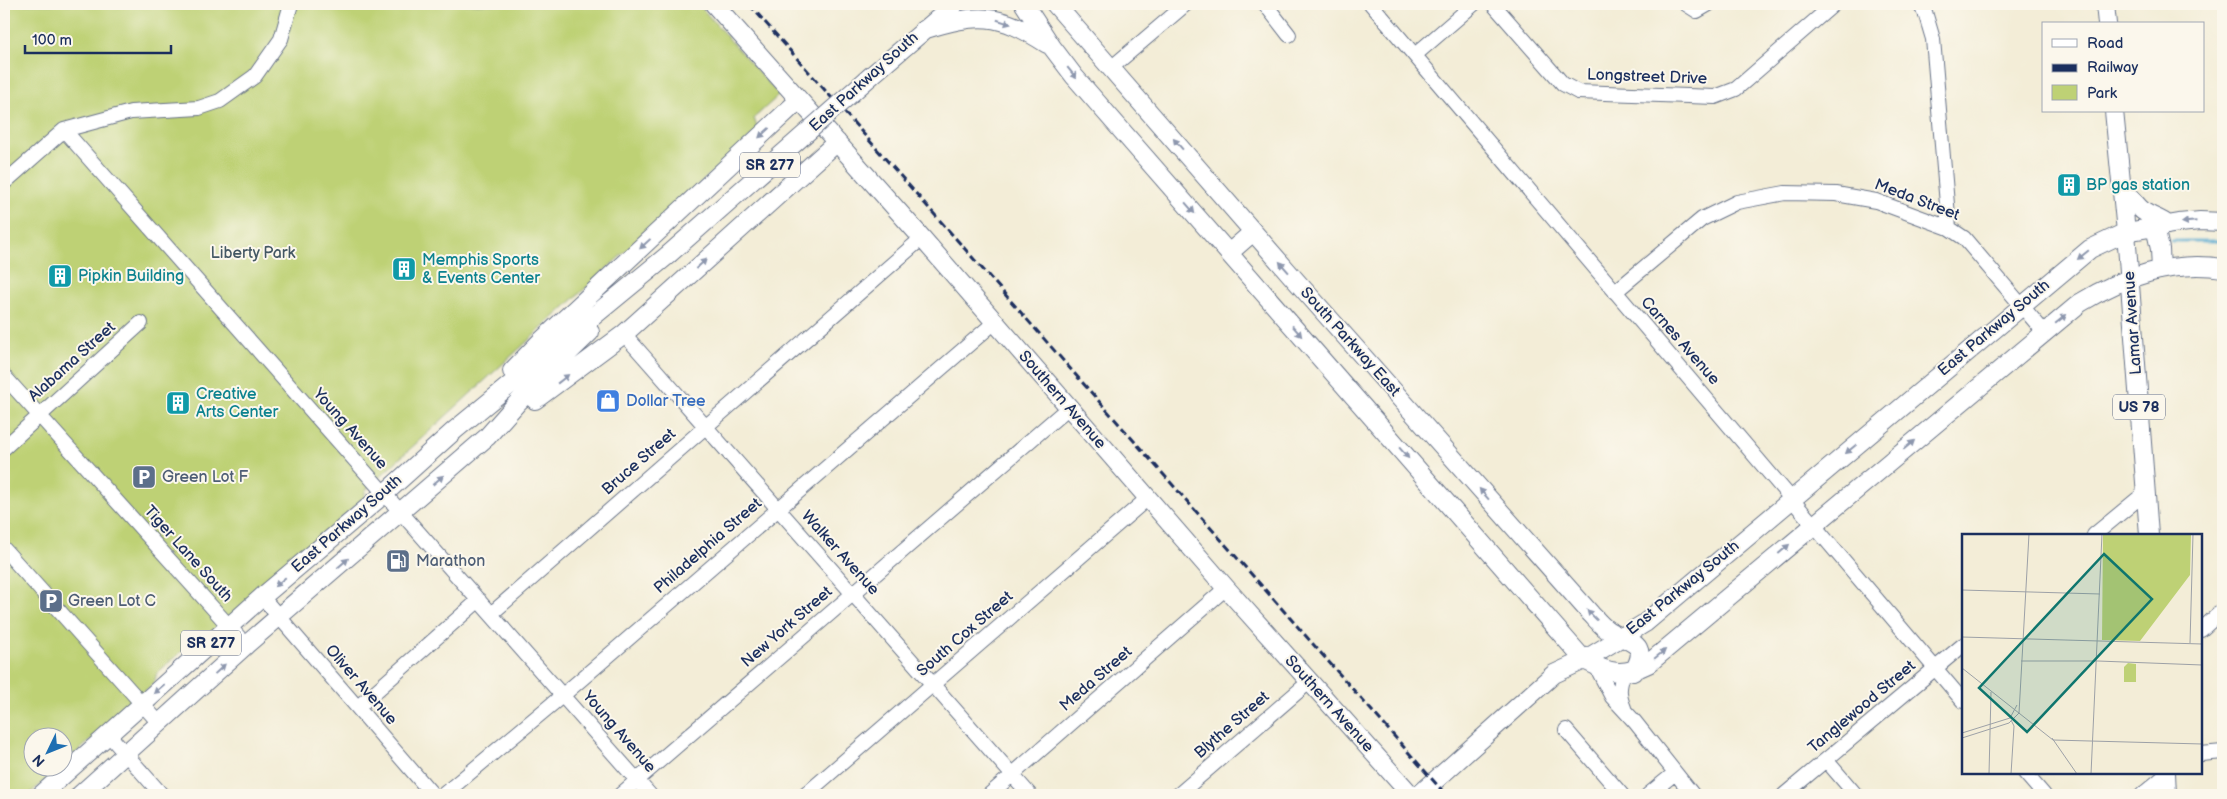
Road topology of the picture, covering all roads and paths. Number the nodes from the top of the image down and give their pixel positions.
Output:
1 (291, 4) edge
2 (714, 4) edge
3 (955, 4) edge
4 (1024, 4) edge
5 (1055, 4) edge
6 (1186, 4) edge
7 (1265, 4) edge
8 (1372, 4) edge
9 (1474, 4) edge
10 (1493, 4) edge
11 (1709, 4) edge
12 (1834, 4) edge
13 (1919, 4) edge
14 (2105, 4) edge
15 (1691, 8) edge
16 (2106, 22) edge
17 (923, 30) junction
18 (1289, 35) dead end
19 (1052, 47) junction
20 (1415, 55) junction
21 (1111, 68) junction
22 (799, 100) junction
23 (2114, 112) edge
24 (64, 130) junction
25 (837, 142) junction
26 (4, 183) edge
27 (2122, 192) junction
28 (2223, 222) edge
29 (2162, 226) junction
30 (1949, 228) junction
31 (1253, 232) junction
32 (2126, 232) junction
33 (922, 238) junction
34 (1229, 253) junction
35 (664, 258) junction
36 (2223, 268) edge
37 (2161, 270) junction
38 (2129, 279) junction
39 (1615, 292) junction
40 (2021, 305) junction
41 (995, 322) junction
42 (141, 323) dead end
43 (2044, 332) junction
44 (624, 334) junction
45 (4, 376) edge
46 (1069, 407) junction
47 (39, 416) junction
48 (707, 426) junction
49 (455, 430) junction
50 (487, 437) junction
51 (4, 448) edge
52 (2145, 492) junction
53 (384, 494) junction
54 (1148, 498) junction
55 (1792, 498) junction
56 (778, 509) junction
57 (401, 512) junction
58 (1814, 524) junction
59 (2095, 534) edge
60 (2149, 534) edge
61 (4, 549) edge
62 (1226, 588) junction
63 (853, 593) junction
64 (262, 597) junction
65 (479, 600) junction
66 (2223, 610) edge
67 (491, 614) junction
68 (279, 617) junction
69 (230, 626) junction
70 (2202, 629) edge
71 (1623, 637) junction
72 (246, 645) junction
73 (1962, 646) edge
74 (1590, 663) junction
75 (1936, 668) junction
76 (1628, 672) junction
77 (1309, 682) junction
78 (932, 686) junction
79 (563, 695) junction
80 (1962, 700) edge
81 (142, 704) junction
82 (358, 707) junction
83 (1624, 708) junction
84 (160, 724) junction
85 (1566, 730) dead end
86 (108, 734) junction
87 (2223, 752) edge
88 (2202, 754) edge
89 (126, 755) junction
90 (1826, 760) junction
91 (1675, 773) junction
92 (2026, 774) edge
93 (2166, 774) edge
94 (1012, 776) junction
95 (637, 780) junction
96 (41, 795) edge
97 (80, 795) edge
98 (162, 795) edge
99 (433, 795) edge
100 (443, 795) edge
101 (620, 795) edge
102 (650, 795) edge
103 (805, 795) edge
104 (989, 795) edge
105 (1030, 795) edge
106 (1178, 795) edge
107 (1411, 795) edge
108 (1418, 795) edge
109 (1622, 795) edge
110 (1648, 795) edge
111 (1693, 795) edge
112 (1784, 795) edge
113 (1856, 795) edge
114 (2044, 795) edge
115 (2142, 795) edge
116 (2167, 795) edge

1 - 24 street
2 - 22 main road, Southern Avenue
3 - 17 main road, East Parkway South / SR 277
4 - 19 main road, South Parkway East
5 - 21 main road, South Parkway East
6 - 21 street
7 - 18 street
8 - 20 street, Carnes Avenue
9 - 20 street
10 - 12 street, Longstreet Drive
11 - 15 street
13 - 30 street
14 - 16 main road
17 -> 19 main road
17 - 35 main road, East Parkway South / SR 277, bridge
19 -> 34 main road, South Parkway East
20 - 39 street, Carnes Avenue
31 -> 21 main road, South Parkway East
22 - 25 main road, Southern Avenue
22 -> 49 main road
23 - 27 main road, Lamar Avenue / US 78
24 - 26 street
24 - 53 street, Young Avenue
25 - 33 main road, Southern Avenue
44 -> 25 main road
27 - 29 main road
27 - 32 main road, Lamar Avenue / US 78
28 -> 29 main road
29 - 32 main road
29 - 37 main road
30 - 39 street, Meda Street
30 - 40 street, Meda Street
31 - 34 main road
71 -> 31 main road, South Parkway East
32 - 38 main road, Lamar Avenue / US 78
32 -> 40 main road, East Parkway South
33 - 41 main road, Southern Avenue
33 - 48 street, Bruce Street
34 -> 74 main road, South Parkway East
35 - 49 main road, East Parkway South / SR 277
35 - 50 main road, East Parkway South / SR 277
36 - 37 main road
37 - 38 main road
43 -> 38 main road
38 - 52 main road, Lamar Avenue / US 78
39 - 55 street, Carnes Avenue
40 - 43 street, Meda Street
40 -> 55 main road, East Parkway South
41 - 46 main road, Southern Avenue
41 - 56 street, Philadelphia Street
42 - 47 street, Alabama Street
58 -> 43 main road
44 - 48 street, Walker Avenue
50 -> 44 main road
45 - 47 street, Tiger Lane South
46 - 54 main road, Southern Avenue
46 - 63 street, New York Street
47 - 51 street, Alabama Street
47 - 69 street, Tiger Lane South
48 - 56 street, Walker Avenue
48 - 67 street, Bruce Street
49 - 53 main road, East Parkway South / SR 277
57 -> 50 main road, East Parkway South / SR 277
52 - 59 street
52 - 60 main road, Lamar Avenue / US 78
53 - 57 street, Young Avenue
53 -> 64 main road, East Parkway South / SR 277
54 - 62 main road, Southern Avenue
54 - 78 street, South Cox Street
55 - 58 street, Carnes Avenue
55 - 71 main road, East Parkway South
56 - 63 street, Walker Avenue
56 - 79 street, Philadelphia Street
57 - 65 street, Young Avenue
68 -> 57 main road, East Parkway South / SR 277
58 - 75 street, Carnes Avenue
76 -> 58 main road
61 - 81 street
62 - 77 main road, Southern Avenue
62 - 94 street, Meda Street
63 - 78 street, Walker Avenue
63 - 95 street, New York Street
64 - 68 street, Oliver Avenue
64 - 69 main road, East Parkway South / SR 277
65 - 67 street, Young Avenue
65 - 82 street
66 - 70 street
67 - 79 street, Young Avenue
68 - 72 main road, East Parkway South / SR 277
68 - 82 street, Oliver Avenue
69 - 72 street, Tiger Lane South
69 -> 81 main road, East Parkway South / SR 277
71 - 74 main road, East Parkway South
71 - 76 main road, South Parkway East
84 -> 72 main road, East Parkway South / SR 277
73 - 75 street, Tanglewood Street
74 - 76 main road
74 - 83 street
74 - 108 main road, East Parkway South
75 - 80 street, Carnes Avenue
75 - 90 street, Tanglewood Street
76 - 83 street
77 - 106 street, Blythe Street
77 - 107 main road, Southern Avenue
78 - 94 street, Walker Avenue
78 - 103 street, South Cox Street
79 - 95 street, Young Avenue
79 - 100 street, Philadelphia Street
81 - 84 street
81 - 86 main road, East Parkway South / SR 277
82 - 99 street, Oliver Avenue
83 - 91 street
84 - 89 main road, East Parkway South / SR 277
85 - 109 street
86 - 89 street
86 - 96 main road, East Parkway South / SR 277
87 - 88 street
89 - 97 main road, East Parkway South / SR 277
89 - 98 street
90 - 112 street, Tanglewood Street
90 - 113 street
91 - 110 street
91 - 111 street
92 - 114 street
93 - 115 street
93 - 116 main road
94 - 104 street, Meda Street
94 - 105 street, Walker Avenue
95 - 101 street, New York Street
95 - 102 street, Young Avenue

